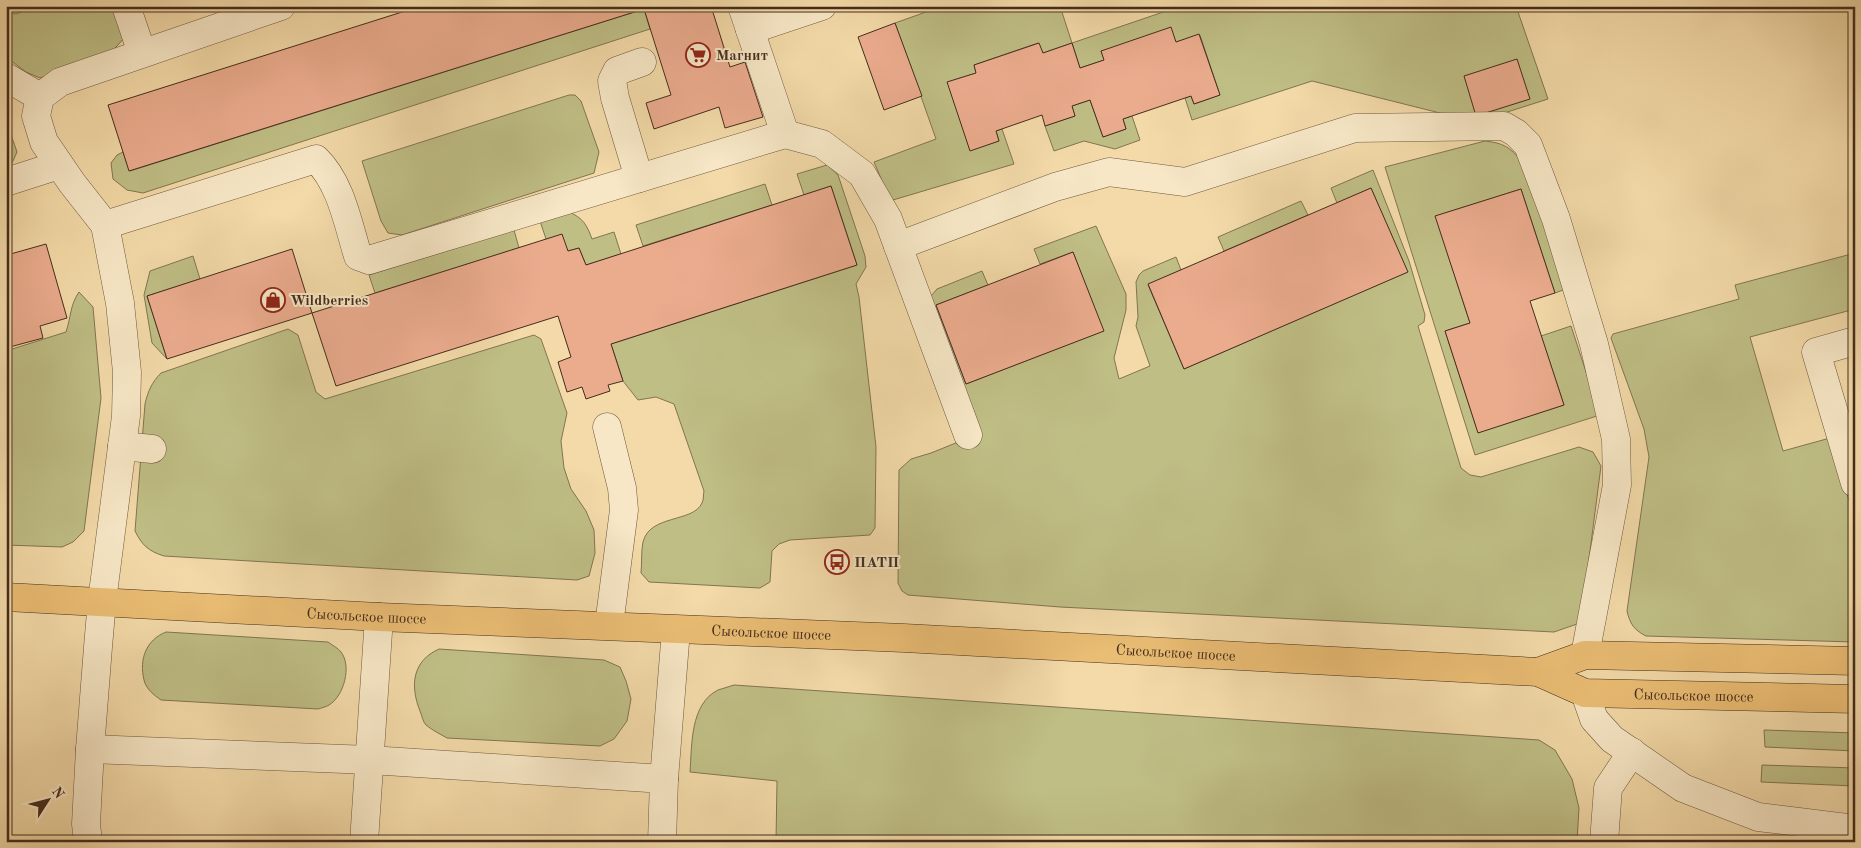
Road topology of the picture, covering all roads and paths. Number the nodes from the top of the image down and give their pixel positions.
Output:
1 (126, 6) edge
2 (822, 6) edge
3 (274, 7) edge
4 (746, 18) edge
5 (142, 53) junction
6 (642, 62) dead end
7 (6, 77) edge
8 (40, 97) junction
9 (785, 134) junction
10 (59, 165) junction
11 (639, 178) junction
12 (6, 182) edge
13 (105, 225) junction
14 (898, 246) junction
15 (1855, 341) edge
16 (607, 428) dead end
17 (968, 435) dead end
18 (122, 446) junction
19 (152, 449) dead end
20 (1855, 483) edge
21 (6, 597) edge
22 (102, 601) junction
23 (379, 617) junction
24 (609, 625) junction
25 (676, 630) junction
26 (1586, 655) junction
27 (1855, 661) edge
28 (1538, 672) junction
29 (1584, 693) junction
30 (1855, 699) edge
31 (90, 748) junction
32 (1632, 752) junction
33 (370, 760) junction
34 (664, 779) junction
35 (1855, 829) edge
36 (88, 842) edge
37 (364, 842) edge
38 (662, 842) edge
39 (1604, 842) edge

1 - 5 lane
2 - 4 lane
3 - 5 lane
4 - 9 lane
5 - 8 lane
6 - 11 lane
7 - 8 lane
8 - 10 lane
9 - 11 lane
9 - 14 lane
10 - 12 lane
10 - 13 lane
11 - 13 lane
13 - 18 lane
14 - 17 lane
14 - 26 lane
15 - 20 lane
16 - 24 lane
18 - 19 lane
18 - 22 lane
21 - 22 main road, Сысольское шоссе
22 - 23 main road, Сысольское шоссе
22 - 31 lane
23 - 24 main road, Сысольское шоссе
23 - 33 lane
24 - 25 main road, Сысольское шоссе
25 - 28 main road, Сысольское шоссе
25 - 34 lane
26 - 27 main road, Сысольское шоссе
26 - 28 main road, Сысольское шоссе
28 - 29 main road, Сысольское шоссе
29 - 30 main road, Сысольское шоссе
29 - 32 lane
31 - 33 lane
31 - 36 lane
32 - 35 lane
32 - 39 lane
33 - 34 lane
33 - 37 lane
34 - 38 lane

